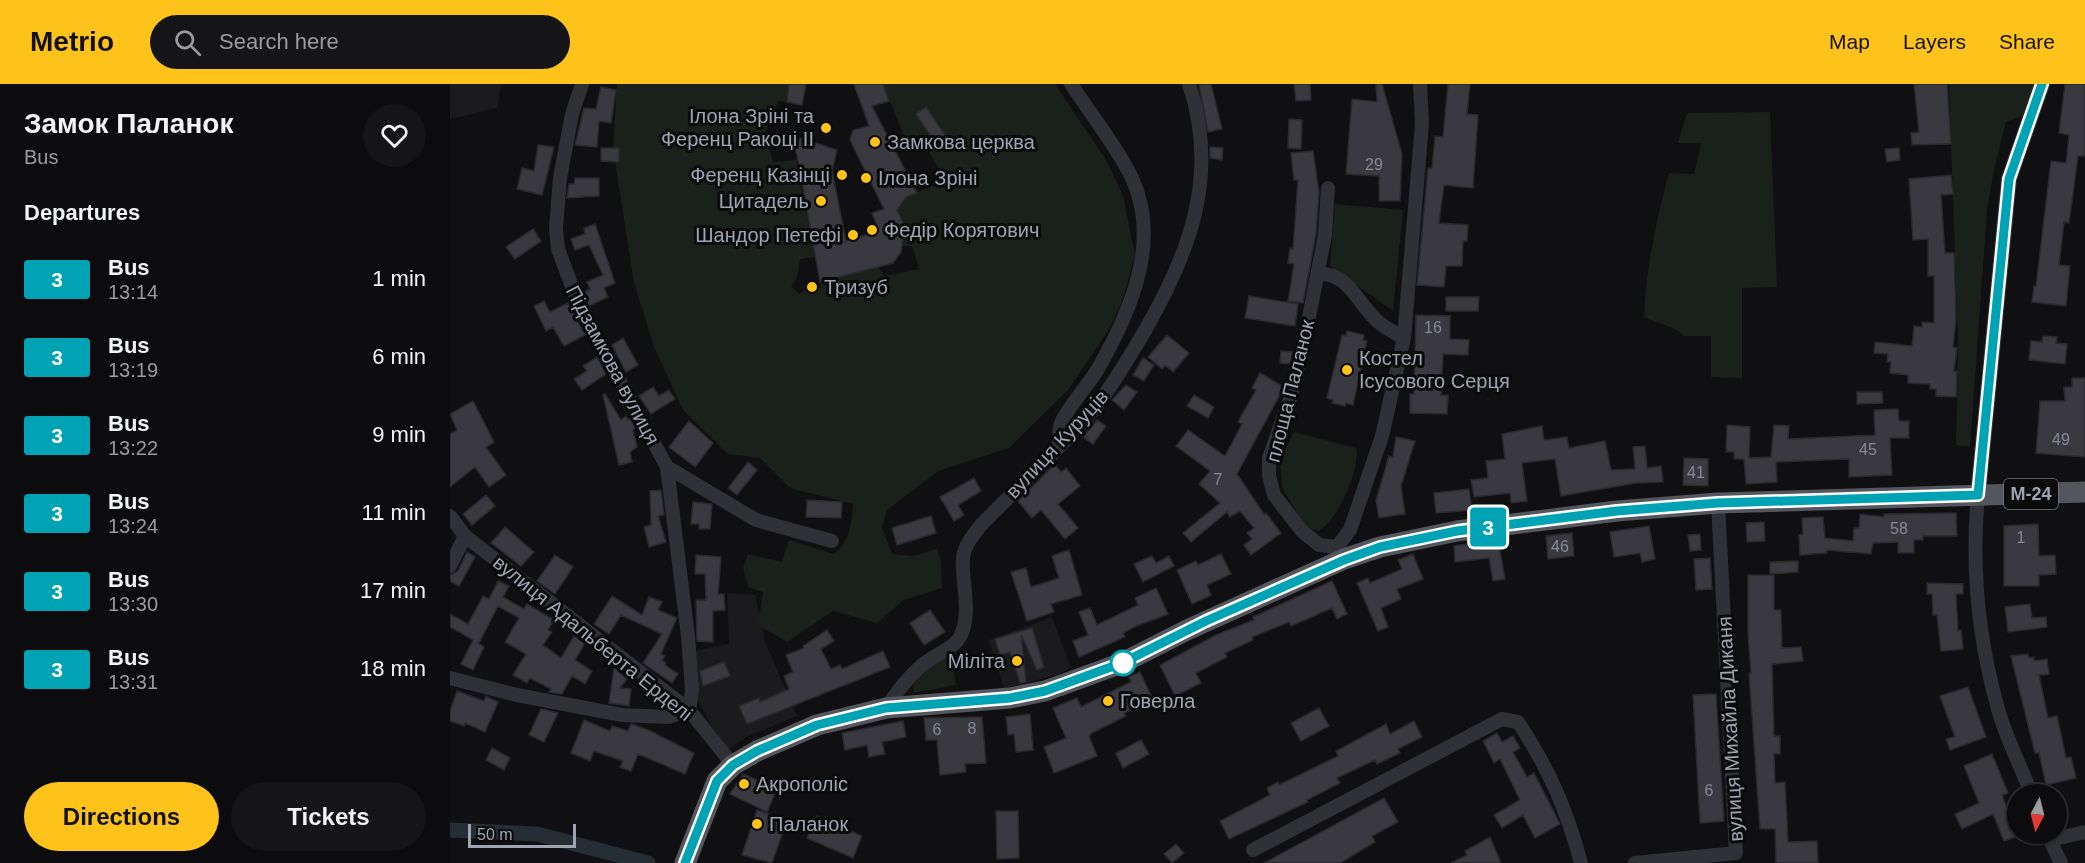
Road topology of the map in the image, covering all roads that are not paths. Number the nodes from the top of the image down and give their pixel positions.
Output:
1 (582, 84) edge
2 (1071, 84) edge
3 (1188, 84) edge
4 (1420, 84) edge
5 (2042, 84) edge
6 (1328, 188) dead end
7 (1318, 274) junction
8 (1404, 338) junction
9 (1059, 446) junction
10 (667, 467) junction
11 (2085, 492) edge
12 (1978, 495) junction
13 (1718, 503) junction
14 (450, 516) edge
15 (465, 536) junction
16 (832, 541) dead end
17 (1341, 553) junction
18 (450, 566) edge
19 (450, 678) edge
20 (886, 708) junction
21 (689, 710) junction
22 (733, 765) junction
23 (2028, 784) edge
24 (2085, 832) edge
25 (2067, 834) edge
26 (2052, 844) edge
27 (1253, 850) dead end
28 (687, 858) edge
29 (1581, 863) edge
30 (1635, 863) edge
31 (2061, 863) edge

1 - 10 street, Підзамкова вулиця
2 - 9 street
3 - 9 street, вулиця Куруців
4 - 8 street
5 - 12 street
6 - 7 street, площа Паланок
7 - 8 street
7 - 17 street, площа Паланок
8 - 17 street
9 - 20 street, вулиця Куруців
10 - 16 street, Підзамкова вулиця
10 - 21 street
11 - 12 highway, М-24
12 - 13 highway, М-24
12 - 23 street
13 - 17 highway, М-24
13 - 30 street, вулиця Михайла Диканя
14 - 15 street, вулиця Адальберта Ерделі
15 - 18 street
15 - 21 street, вулиця Адальберта Ерделі
17 - 20 highway, М-24
19 - 21 street
20 - 22 highway, М-24
21 - 22 street, вулиця Адальберта Ерделі
22 - 28 highway, М-24
24 - 25 street
26 - 31 street
27 - 29 street

